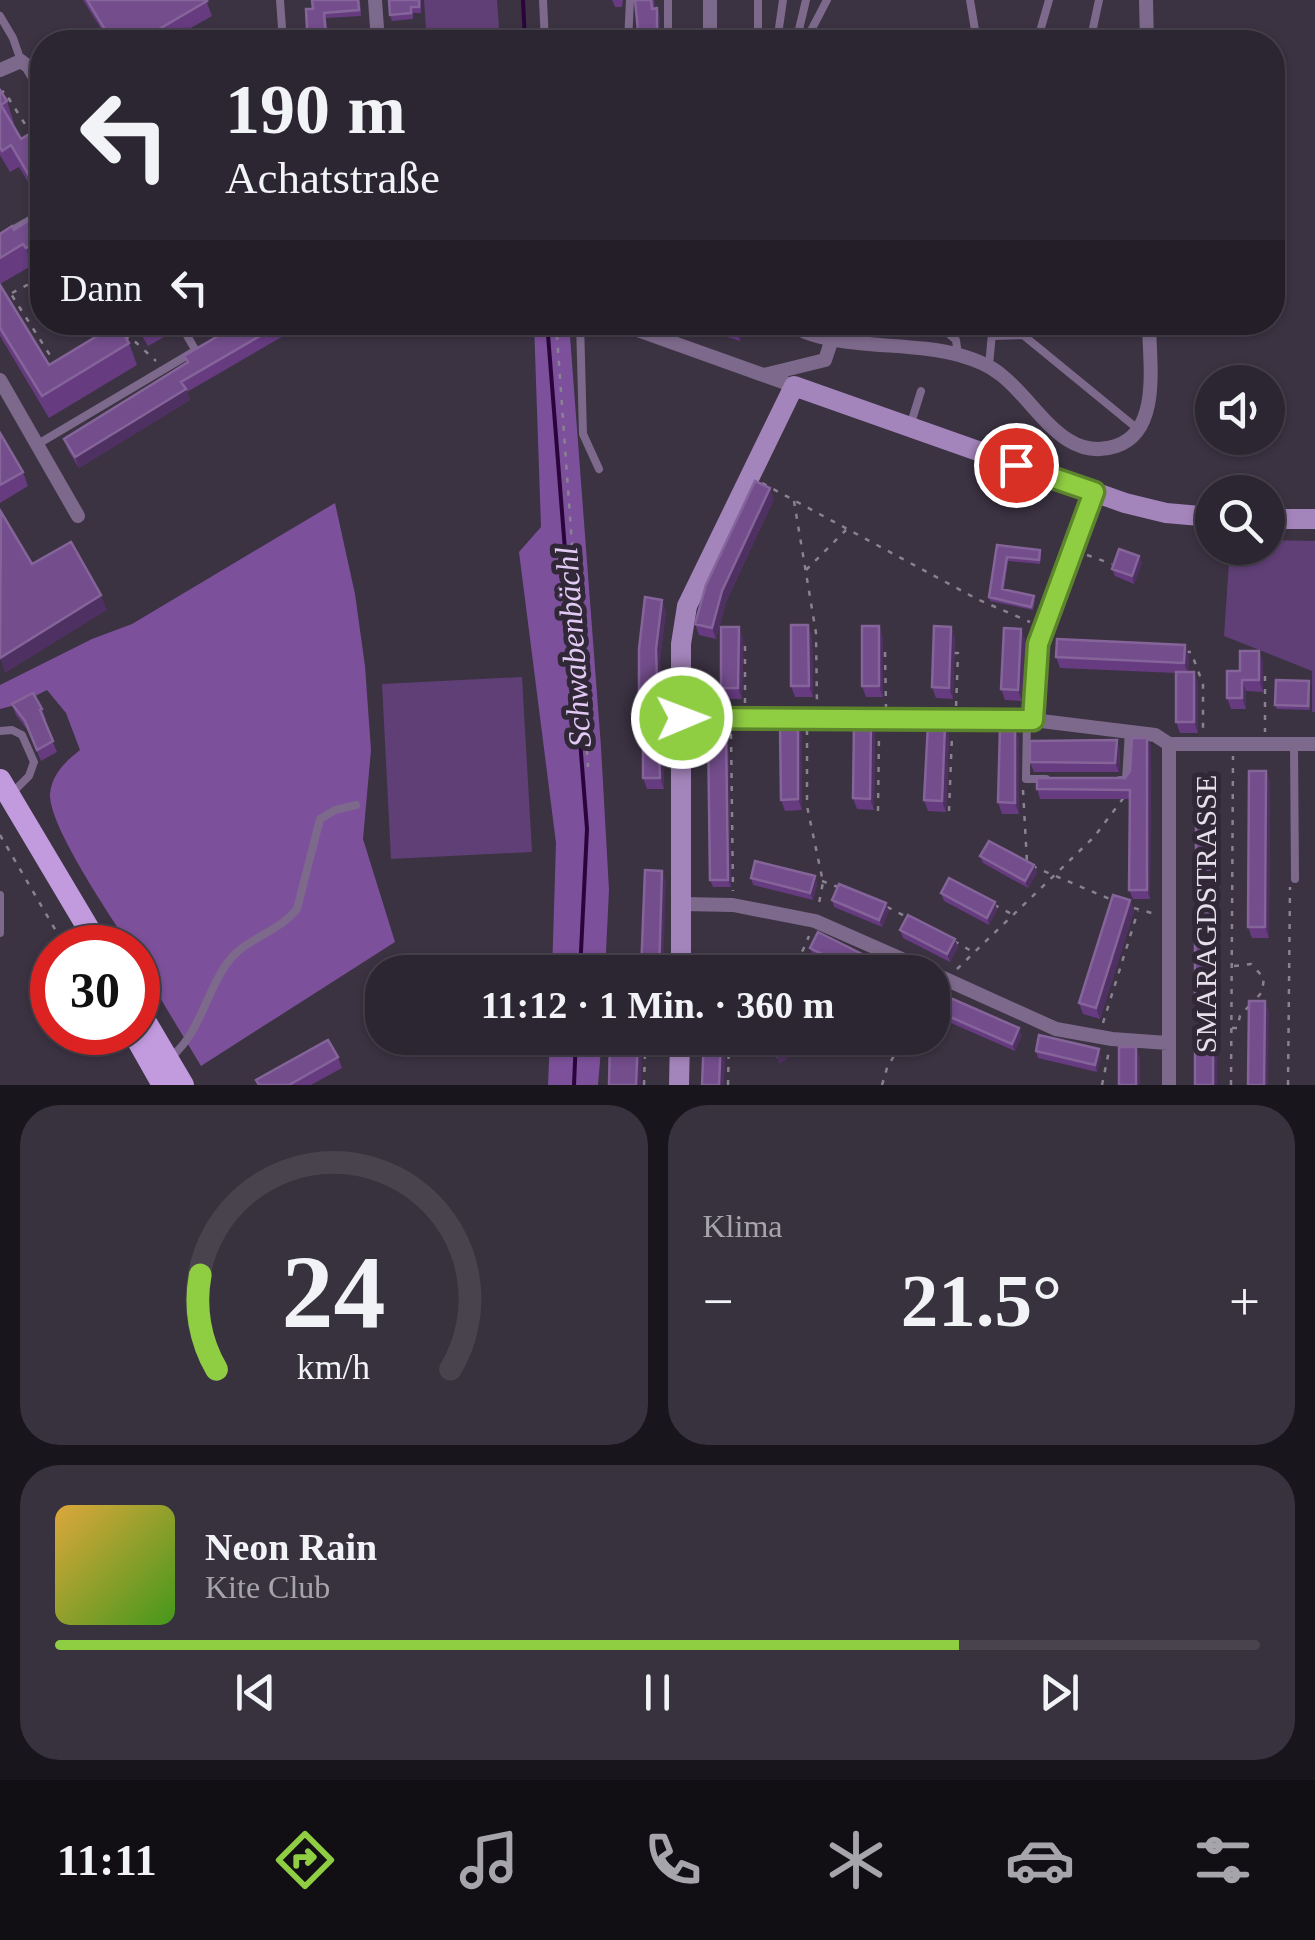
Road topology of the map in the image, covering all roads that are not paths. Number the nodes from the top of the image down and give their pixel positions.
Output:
1 (280, 0) edge
2 (376, 0) edge
3 (543, 0) edge
4 (630, 0) edge
5 (668, 0) edge
6 (710, 0) edge
7 (758, 0) edge
8 (782, 0) edge
9 (806, 0) edge
10 (827, 0) edge
11 (970, 0) edge
12 (1049, 0) edge
13 (1100, 0) edge
14 (1146, 0) edge
15 (0, 16) edge
16 (281, 30) edge
17 (377, 30) edge
18 (544, 30) edge
19 (629, 30) edge
20 (668, 30) edge
21 (710, 30) edge
22 (758, 30) edge
23 (778, 30) edge
24 (799, 30) edge
25 (811, 30) edge
26 (975, 30) edge
27 (1040, 30) edge
28 (1093, 30) edge
29 (1147, 30) edge
30 (21, 61) junction
31 (0, 70) edge
32 (30, 70) edge
33 (30, 220) edge
34 (0, 236) edge
35 (187, 335) edge
36 (580, 335) edge
37 (648, 335) edge
38 (671, 335) edge
39 (821, 335) edge
40 (950, 335) edge
41 (994, 335) edge
42 (1020, 335) edge
43 (1149, 335) edge
44 (832, 339) junction
45 (206, 344) edge
46 (671, 344) junction
47 (196, 351) junction
48 (958, 354) junction
49 (989, 366) junction
50 (764, 375) junction
51 (0, 380) edge
52 (794, 386) junction
53 (921, 392) dead end
54 (910, 427) junction
55 (1140, 430) junction
56 (38, 444) junction
57 (599, 469) dead end
58 (1094, 492) junction
59 (1195, 515) edge
60 (78, 516) dead end
61 (1285, 519) edge
62 (1315, 519) edge
63 (682, 718) junction
64 (1030, 720) junction
65 (0, 731) edge
66 (1129, 731) junction
67 (1169, 744) junction
68 (1294, 744) junction
69 (1315, 744) edge
70 (1060, 779) edge
71 (1110, 780) edge
72 (3, 794) edge
73 (356, 805) dead end
74 (1295, 879) road end
75 (0, 896) edge
76 (682, 904) junction
77 (72, 925) edge
78 (86, 925) edge
79 (0, 933) edge
80 (681, 955) edge
81 (891, 955) edge
82 (950, 981) edge
83 (1168, 1043) junction
84 (160, 1047) edge
85 (146, 1055) edge
86 (680, 1055) edge
87 (168, 1060) junction
88 (163, 1085) edge
89 (183, 1085) edge
90 (679, 1085) edge
91 (1168, 1085) edge

1 - 16 lane
2 - 17 street
3 - 18 lane
4 - 19 lane
5 - 20 lane
6 - 21 street
7 - 22 lane
8 - 23 lane
9 - 24 lane
10 - 25 lane
11 - 26 lane
12 - 27 lane
13 - 28 lane
14 - 29 street
15 - 30 lane
30 - 31 street
30 - 32 street
33 - 34 lane
35 - 47 lane
36 - 57 lane
37 - 46 street
38 - 46 lane
39 - 44 street
40 - 48 lane
41 - 49 lane
42 - 55 lane
43 - 55 street
44 - 48 street
44 - 50 street
45 - 47 lane
46 - 50 street
47 - 56 lane
48 - 49 street
49 - 55 street
50 - 52 street
51 - 56 street
52 - 54 street
52 - 63 street
53 - 54 lane
54 - 58 street
56 - 60 street
58 - 59 street
58 - 64 street
61 - 62 street
63 - 64 street
63 - 76 street
64 - 66 street
64 - 70 lane
65 - 72 lane
66 - 67 street
66 - 71 lane
67 - 68 street
67 - 83 street, SMARAGDSTRASSE
68 - 69 street
68 - 74 lane
72 - 77 main road
72 - 78 main road
73 - 87 lane
75 - 79 lane
76 - 80 street
76 - 81 street
82 - 83 street
83 - 91 street, SMARAGDSTRASSE
84 - 87 main road
85 - 88 main road
86 - 90 street
87 - 89 main road

